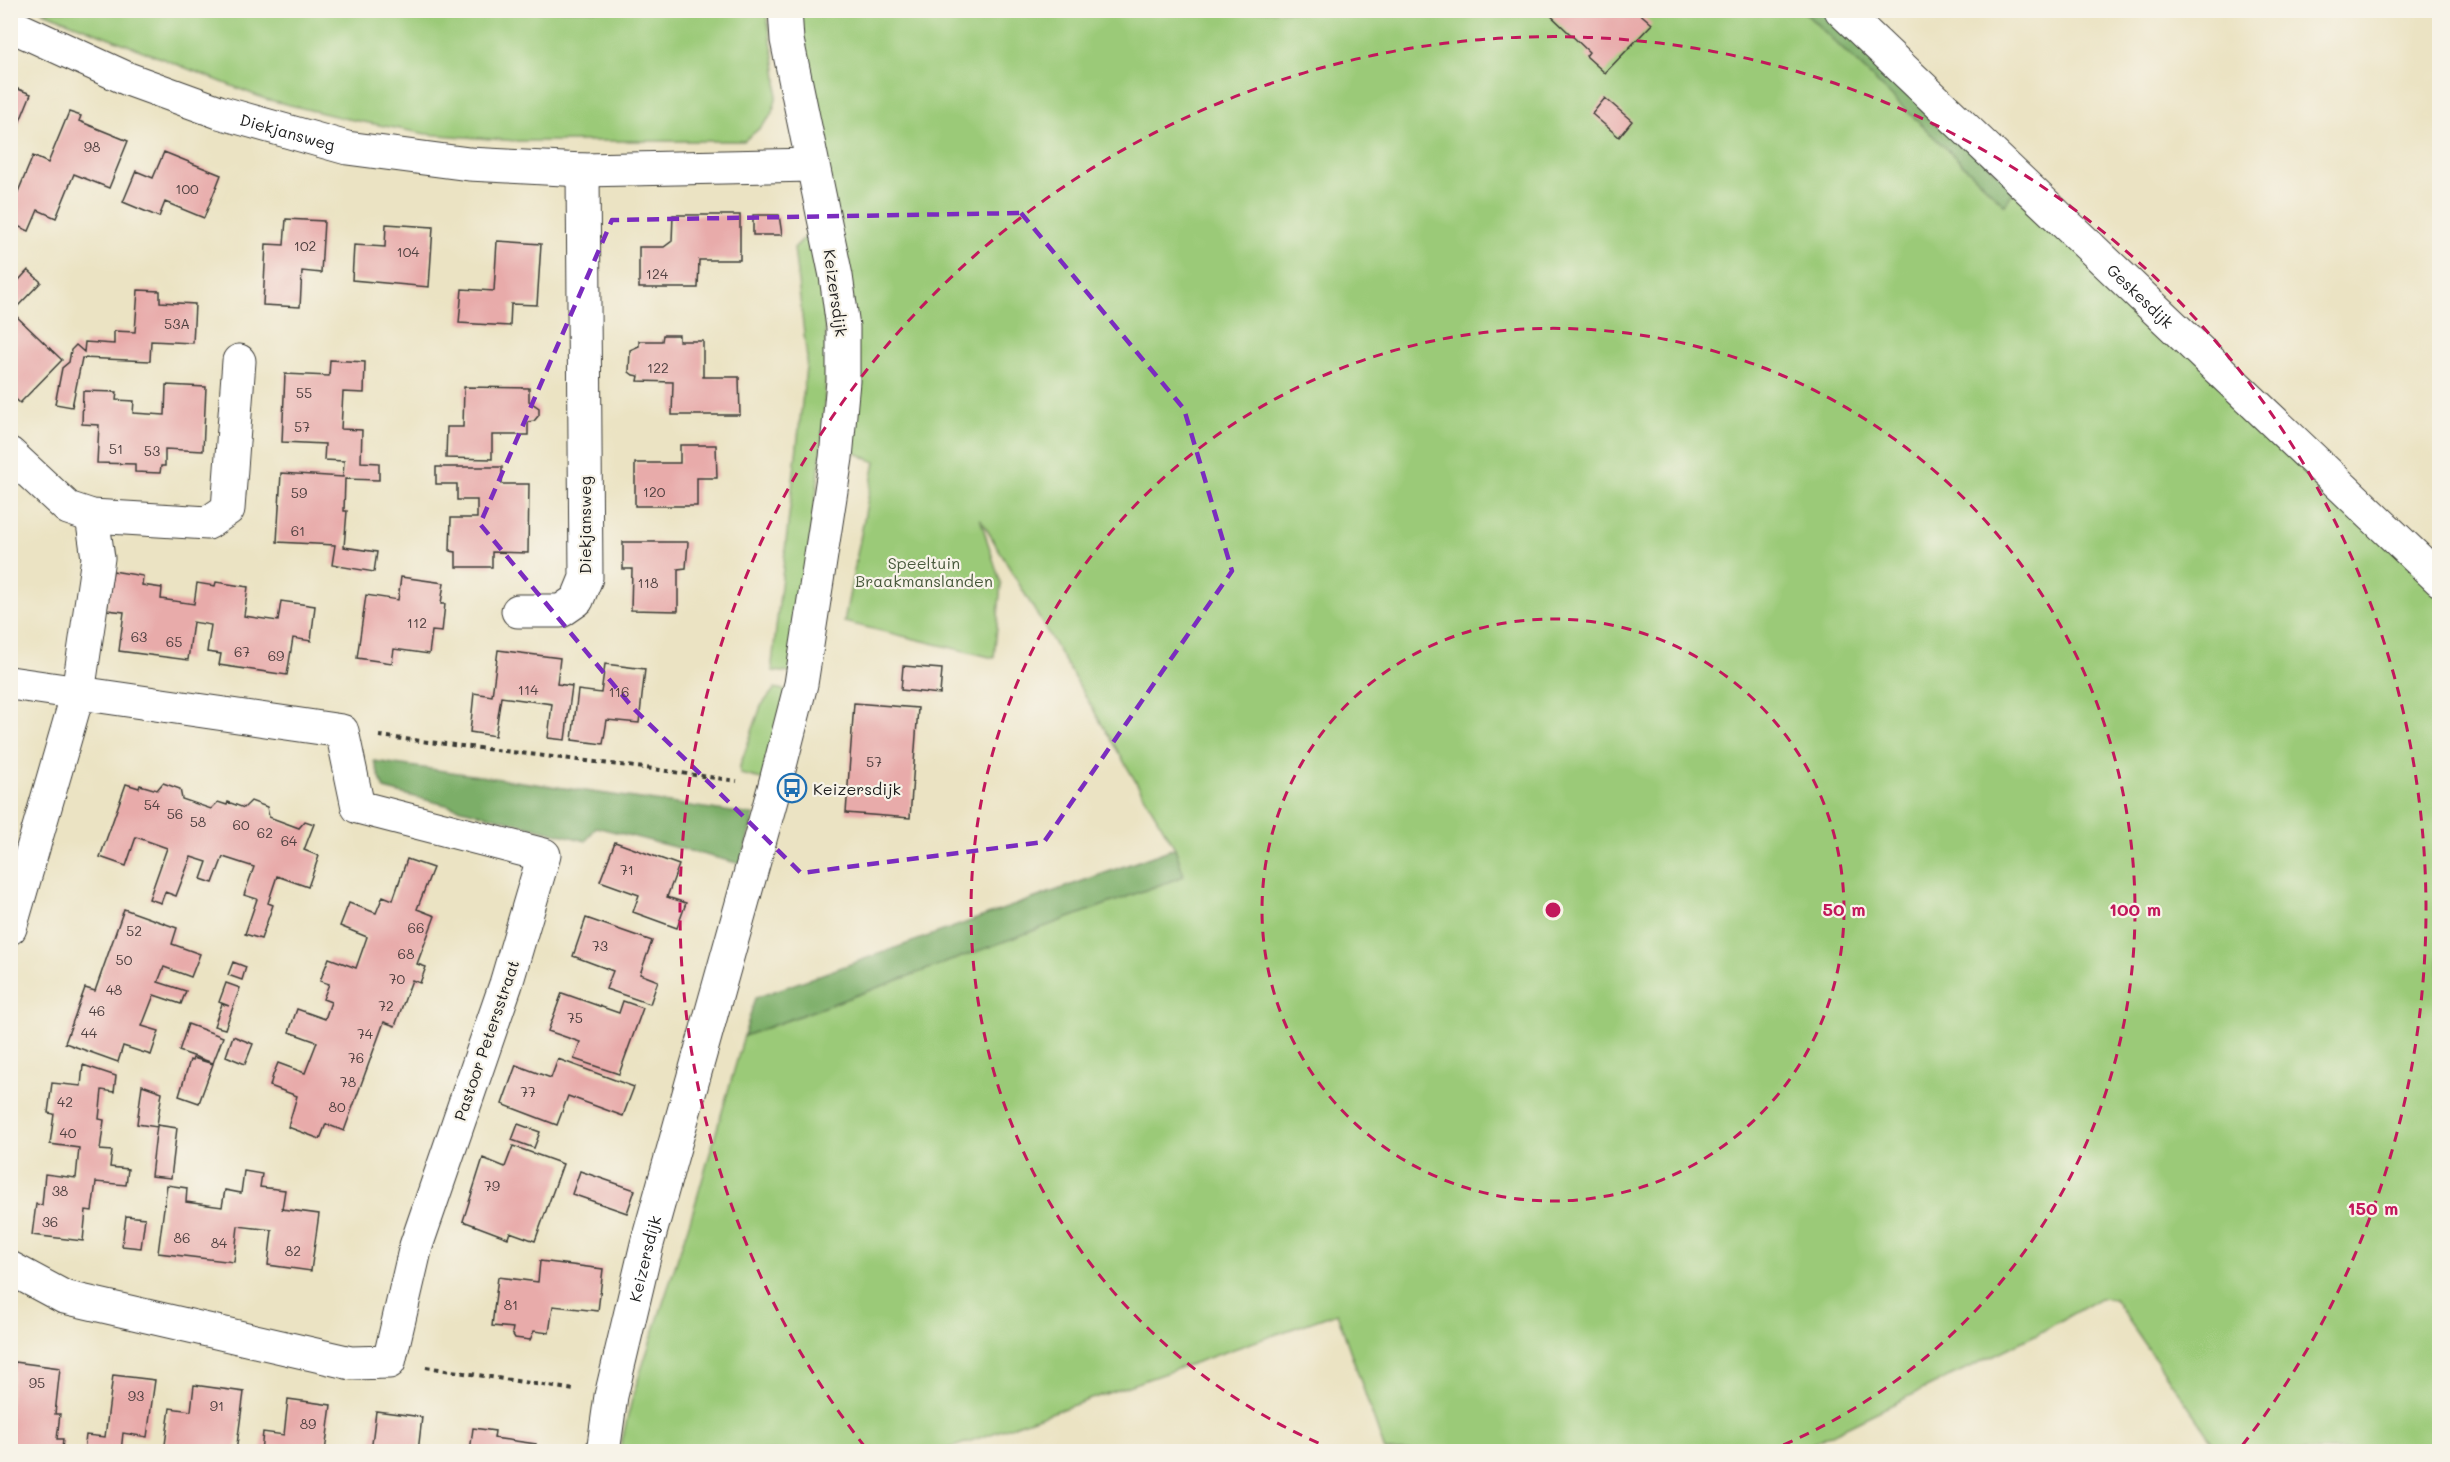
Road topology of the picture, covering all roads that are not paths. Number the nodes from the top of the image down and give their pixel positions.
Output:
1 (785, 10) edge
2 (1841, 10) edge
3 (10, 25) edge
4 (812, 165) junction
5 (583, 170) junction
6 (239, 361) dead end
7 (10, 454) edge
8 (92, 516) junction
9 (2439, 580) edge
10 (518, 611) dead end
11 (10, 683) edge
12 (78, 693) junction
13 (15, 895) edge
14 (10, 928) edge
15 (10, 1268) edge
16 (603, 1452) edge

1 - 4 street, Keizersdijk
2 - 9 street, Geskesdijk
3 - 5 street, Diekjansweg
4 - 5 street, Diekjansweg
4 - 16 street, Keizersdijk
5 - 10 street, Diekjansweg
6 - 8 street
7 - 8 street
8 - 12 street
11 - 12 street
12 - 13 street
12 - 15 street, Pastoor Petersstraat
13 - 14 street

